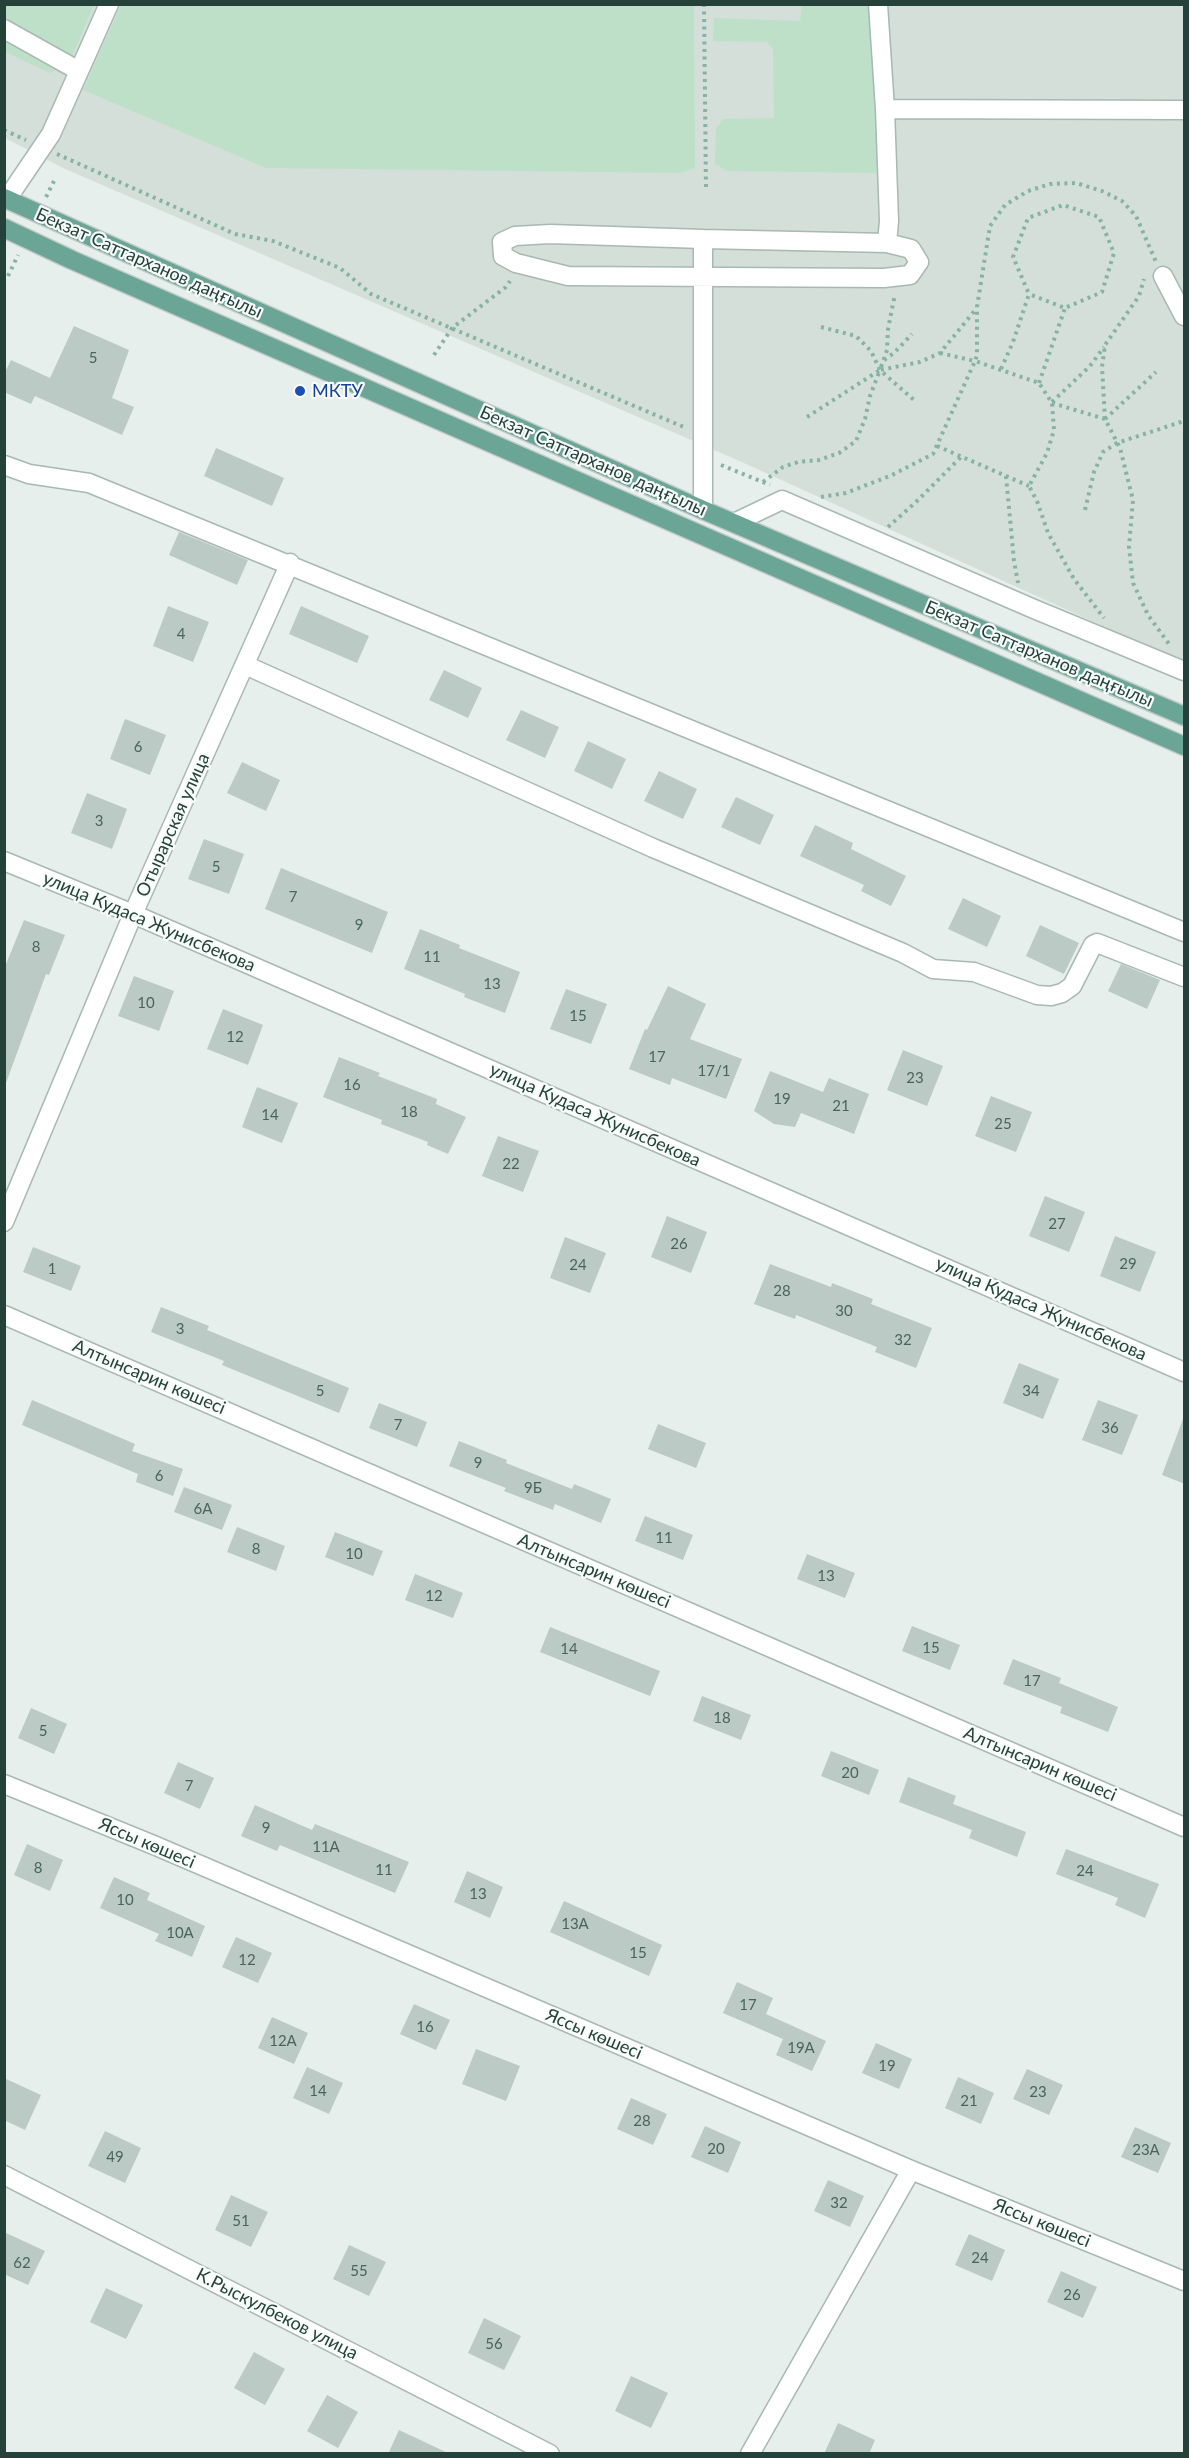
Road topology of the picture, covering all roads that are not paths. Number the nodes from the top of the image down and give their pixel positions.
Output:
1 (109, 4) edge
2 (878, 4) edge
3 (4, 29) edge
4 (79, 71) junction
5 (885, 109) junction
6 (1185, 110) edge
7 (5, 201) edge
8 (4, 228) edge
9 (703, 239) junction
10 (887, 243) junction
11 (1155, 274) road end
12 (702, 278) junction
13 (1185, 316) edge
14 (4, 465) edge
15 (704, 510) junction
16 (734, 523) junction
17 (291, 564) junction
18 (245, 665) junction
19 (1185, 671) edge
20 (1185, 716) edge
21 (1185, 746) edge
22 (4, 861) edge
23 (133, 914) junction
24 (1185, 932) edge
25 (1185, 977) edge
26 (4, 1222) edge
27 (4, 1315) edge
28 (1185, 1372) edge
29 (4, 1784) edge
30 (1185, 1827) edge
31 (911, 2170) junction
32 (4, 2175) edge
33 (1185, 2281) edge
34 (550, 2454) edge
35 (750, 2454) edge

1 - 4 street
2 - 5 street
3 - 4 street
4 - 7 street
5 - 6 street
5 - 10 street
7 - 15 main road, Бекзат Саттарханов даңғылы
8 - 21 main road, Бекзат Саттарханов даңғылы
9 - 10 street
9 - 12 street
9 - 12 street
10 - 12 street
11 - 13 street
12 - 15 street
14 - 17 street
15 - 16 main road, Бекзат Саттарханов даңғылы
16 - 19 street
16 - 20 main road, Бекзат Саттарханов даңғылы
17 - 18 street, Отырарская улица
17 - 24 street
18 - 23 street, Отырарская улица
18 - 25 street
22 - 23 street, улица Кудаса Жунисбекова
23 - 26 street, Отырарская улица
23 - 28 street, улица Кудаса Жунисбекова
27 - 30 street, Алтынсарин көшесі
29 - 31 street, Яссы көшесі
31 - 33 street, Яссы көшесі
31 - 35 street
32 - 34 street, К.Рыскулбеков улица

